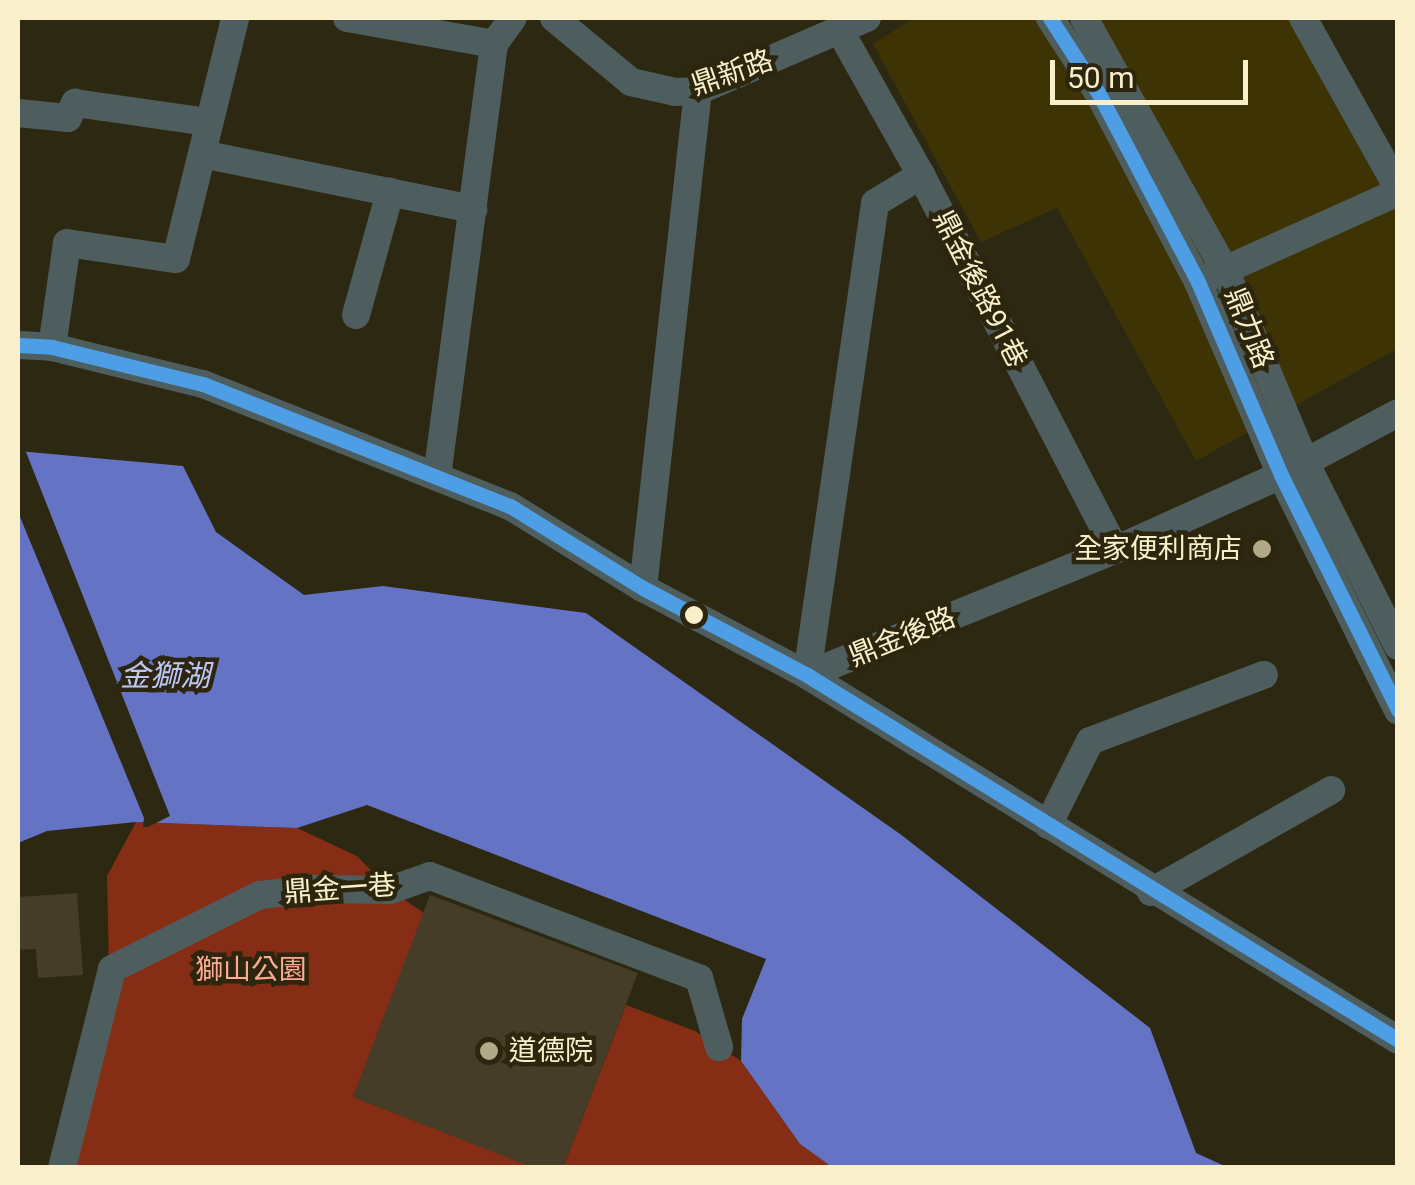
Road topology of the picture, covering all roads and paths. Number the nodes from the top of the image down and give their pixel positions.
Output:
1 (235, 18) edge
2 (346, 18) edge
3 (513, 18) edge
4 (1050, 18) edge
5 (1084, 18) edge
6 (1302, 18) edge
7 (562, 20) edge
8 (859, 21) edge
9 (494, 44) junction
10 (698, 91) junction
11 (18, 112) edge
12 (210, 122) junction
13 (202, 154) junction
14 (921, 174) junction
15 (1398, 190) edge
16 (390, 192) junction
17 (473, 209) junction
18 (1224, 270) junction
19 (1198, 282) junction
20 (356, 315) dead end
21 (18, 345) edge
22 (52, 347) junction
23 (1398, 413) edge
24 (1293, 469) junction
25 (437, 477) junction
26 (1115, 550) junction
27 (643, 588) junction
28 (1398, 646) edge
29 (807, 675) junction
30 (1264, 676) dead end
31 (1398, 711) edge
32 (1332, 790) dead end
33 (1048, 825) junction
34 (1152, 892) junction
35 (1398, 1040) edge
36 (718, 1047) dead end
37 (62, 1168) edge

1 - 12 street
2 - 9 street
3 - 9 street
4 - 19 street, 鼎力路
5 - 18 street, 鼎力路
6 - 15 street
7 - 10 street, 鼎新路
8 - 10 street, 鼎新路
8 - 14 street, 鼎金後路91巷
9 - 17 street
10 - 27 street
11 - 12 street
12 - 13 street
13 - 16 street
13 - 22 street
14 - 26 street, 鼎金後路91巷
14 - 29 street
15 - 18 street
16 - 17 street
16 - 20 street
17 - 25 street
18 - 19 street
18 - 24 street, 鼎力路
19 - 24 street, 鼎力路
21 - 22 street
22 - 25 street
23 - 24 street, 鼎金後路
24 - 26 street, 鼎金後路
24 - 28 street, 鼎力路
24 - 31 street, 鼎力路
25 - 27 street
26 - 29 street, 鼎金後路
27 - 29 street
29 - 33 street
30 - 33 street
32 - 34 street
33 - 34 street
34 - 35 street
36 - 37 street, 鼎金一巷

